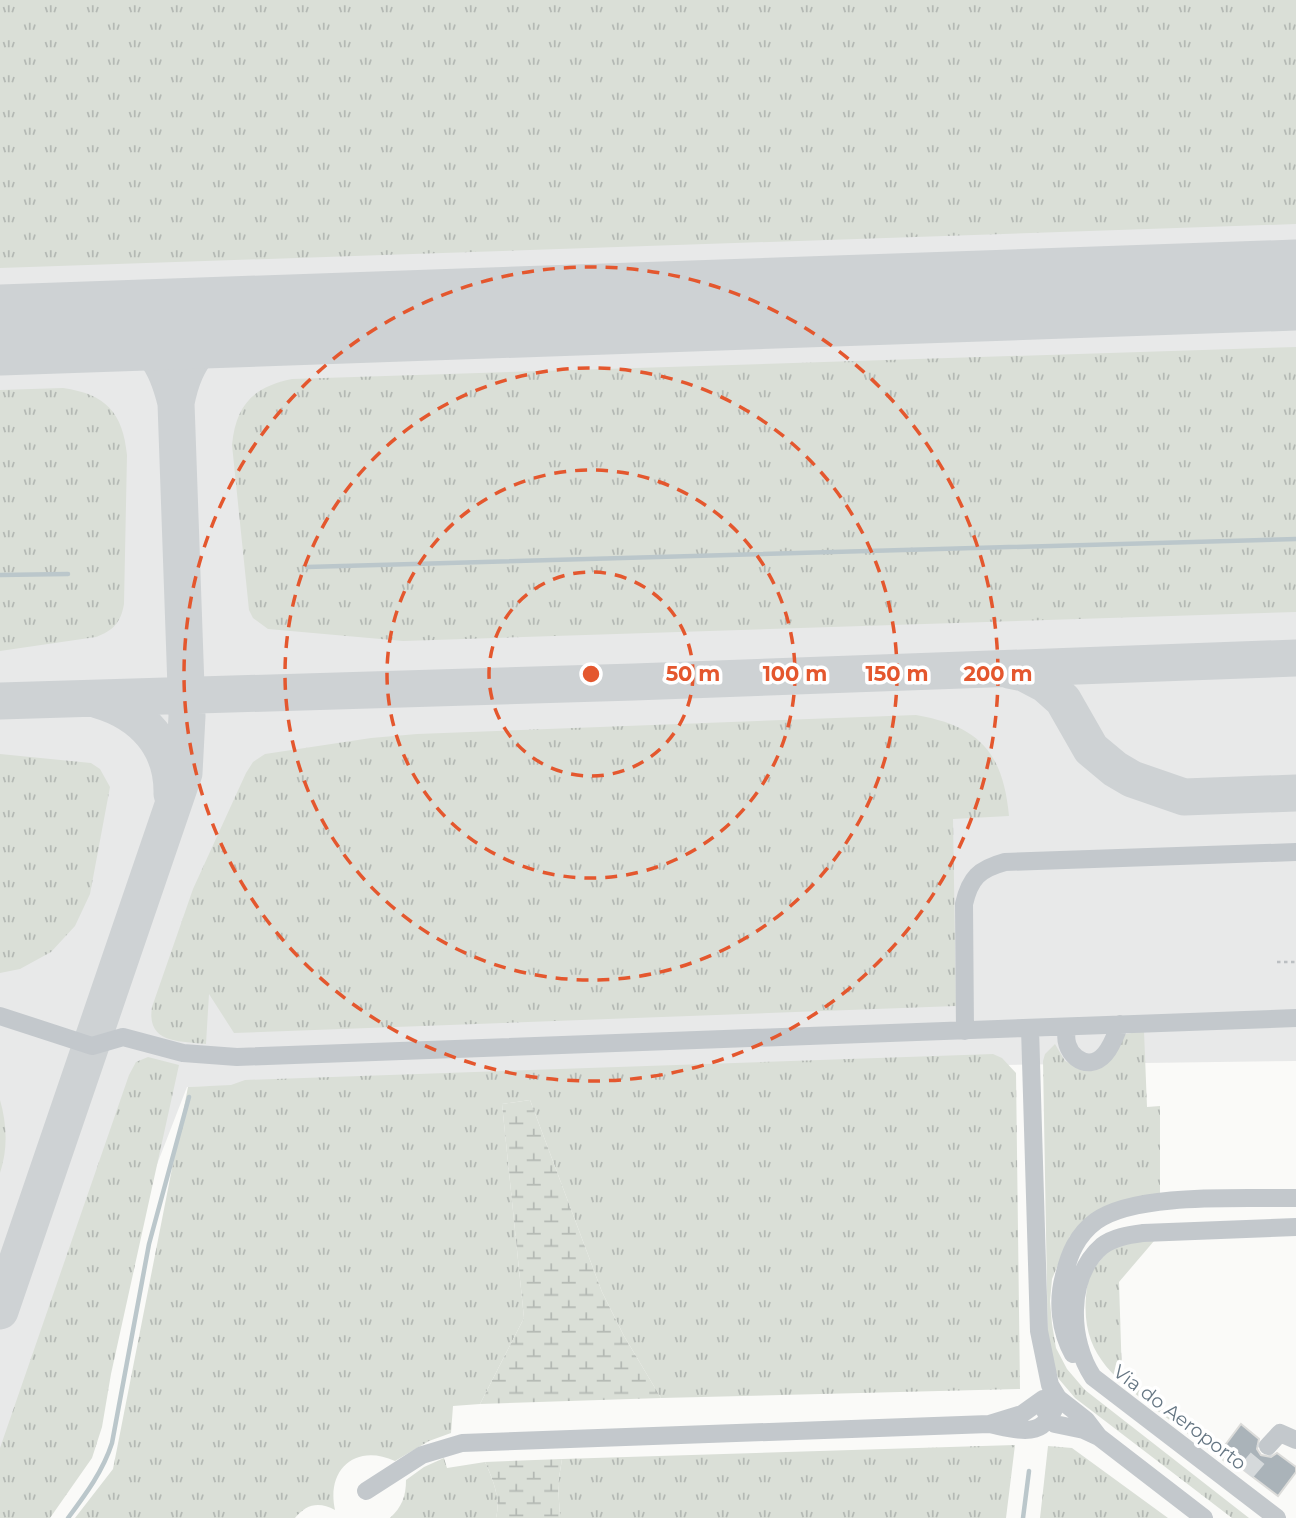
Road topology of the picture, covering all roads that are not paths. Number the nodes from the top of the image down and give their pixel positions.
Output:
1 (1296, 852) edge
2 (0, 1016) edge
3 (1296, 1018) edge
4 (1120, 1024) junction
5 (1068, 1027) junction
6 (1030, 1028) junction
7 (965, 1031) junction
8 (1296, 1198) edge
9 (1296, 1227) edge
10 (1093, 1377) junction
11 (1051, 1399) junction
12 (1050, 1419) junction
13 (989, 1424) junction
14 (1100, 1437) junction
15 (366, 1491) dead end
16 (1204, 1518) edge
17 (1277, 1518) edge

1 - 7 street
2 - 7 street
3 - 4 street
4 - 5 street
4 - 5 street
5 - 6 street
6 - 7 street
6 - 11 street
8 - 10 street
9 - 10 street, Via do Aeroporto
10 - 17 street, Via do Aeroporto
11 - 12 street
11 - 13 street
11 - 14 street
12 - 13 street
12 - 14 street
13 - 15 street
14 - 16 street

